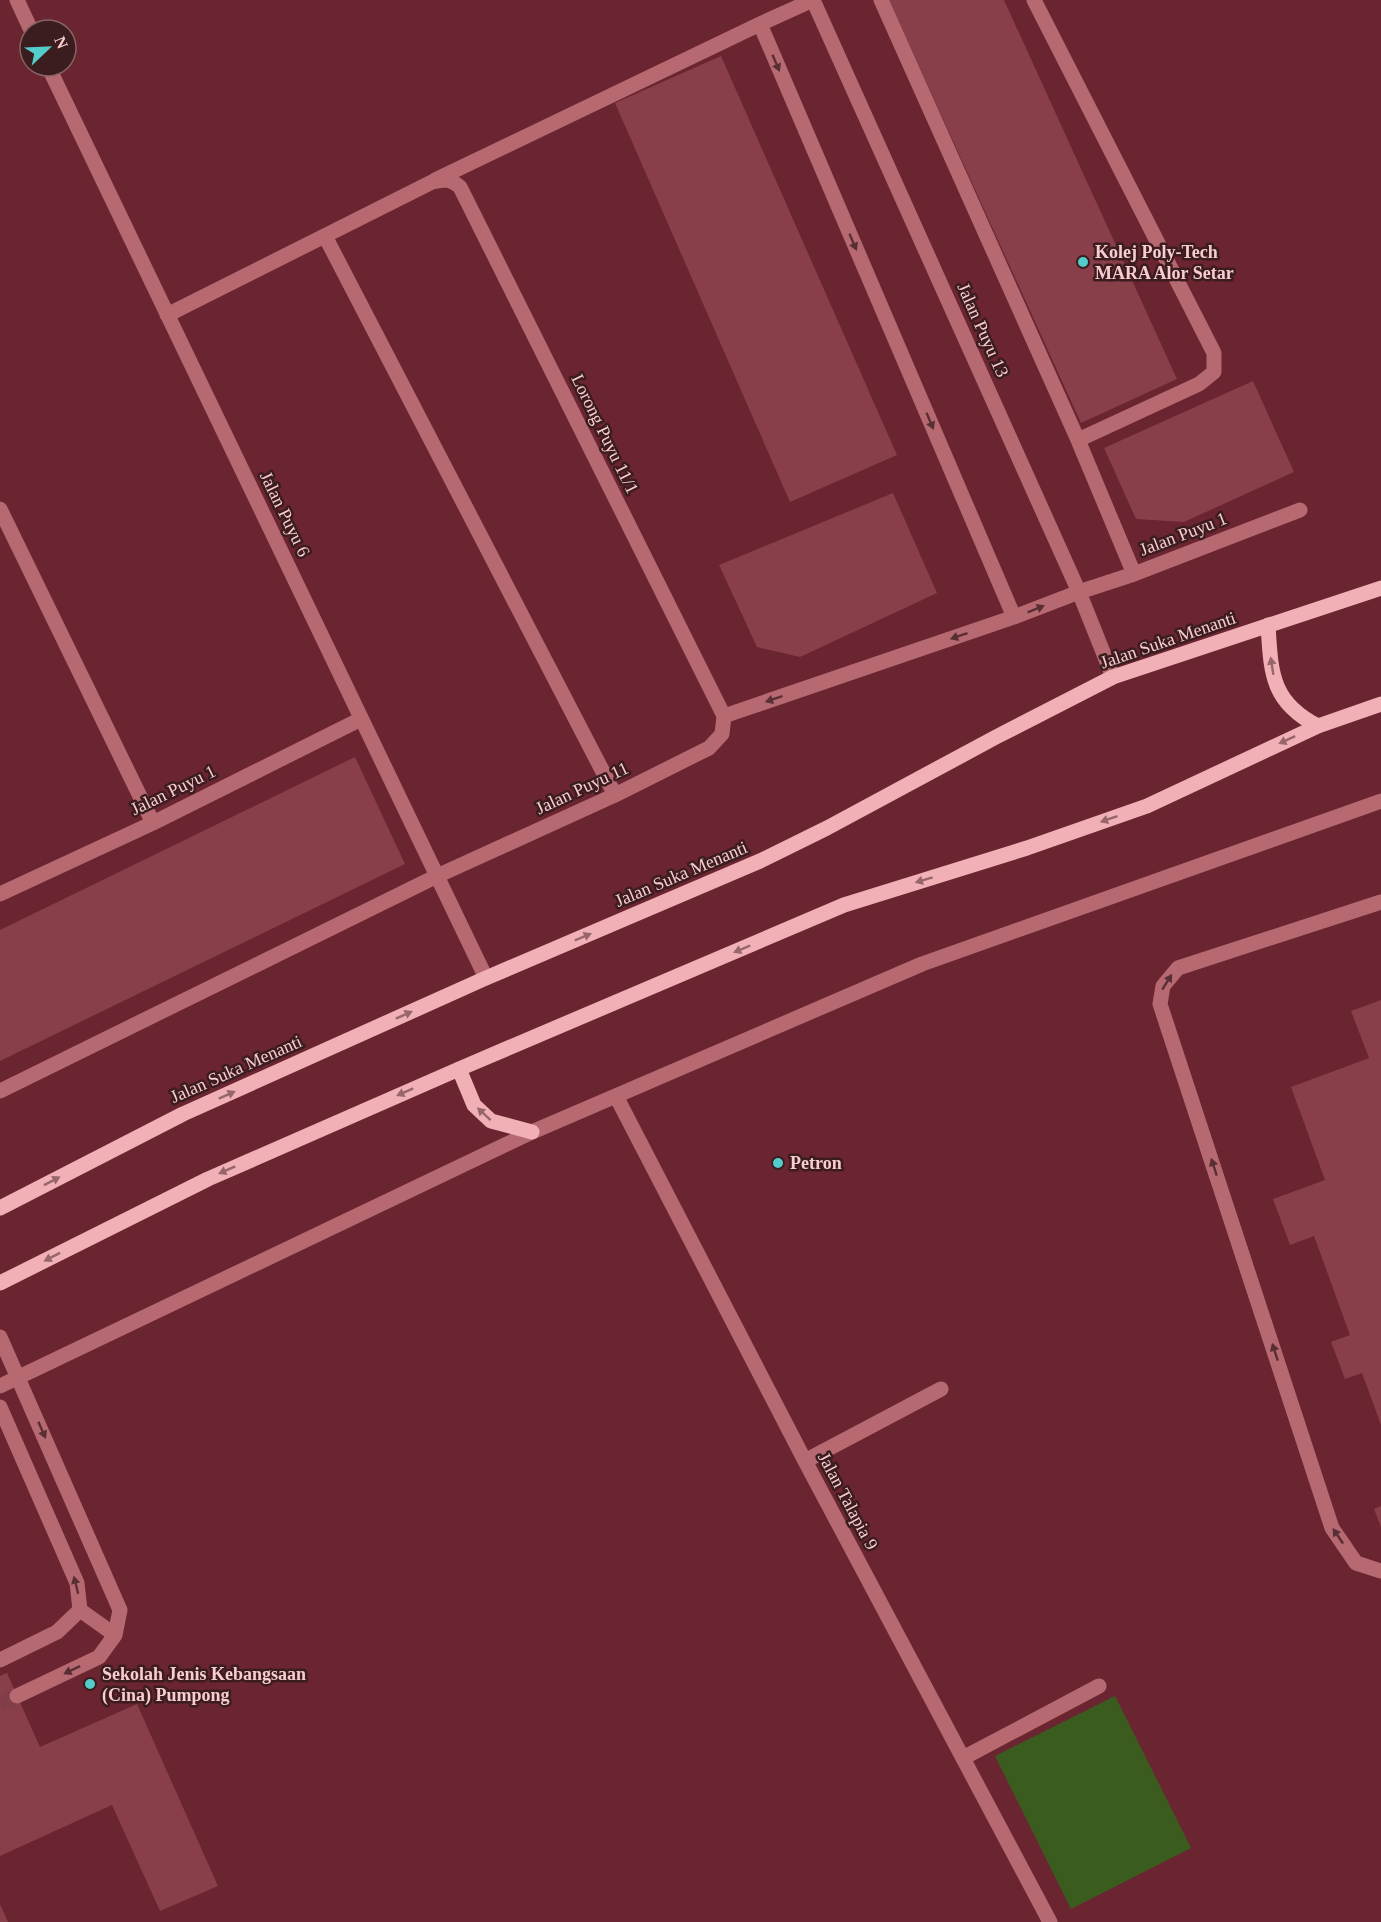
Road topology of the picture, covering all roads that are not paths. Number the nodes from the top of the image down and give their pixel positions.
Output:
1 (16, 0) edge
2 (813, 0) edge
3 (881, 0) edge
4 (1034, 0) edge
5 (25, 18) edge
6 (760, 24) junction
7 (54, 78) edge
8 (438, 181) junction
9 (325, 236) junction
10 (168, 315) junction
11 (1078, 440) junction
12 (0, 509) edge
13 (1300, 510) dead end
14 (1134, 574) junction
15 (1381, 588) edge
16 (1079, 592) junction
17 (1014, 617) junction
18 (1268, 625) junction
19 (1113, 677) junction
20 (1381, 704) edge
21 (724, 716) junction
22 (362, 719) junction
23 (1318, 726) junction
24 (615, 795) junction
25 (1381, 801) edge
26 (153, 823) junction
27 (437, 876) junction
28 (0, 894) edge
29 (1381, 902) edge
30 (486, 978) junction
31 (459, 1069) junction
32 (0, 1090) edge
33 (616, 1096) junction
34 (532, 1132) junction
35 (0, 1208) edge
36 (0, 1283) edge
37 (0, 1336) edge
38 (18, 1376) junction
39 (0, 1386) edge
40 (941, 1389) dead end
41 (0, 1407) edge
42 (805, 1461) junction
43 (1381, 1571) edge
44 (80, 1610) junction
45 (115, 1635) junction
46 (0, 1660) edge
47 (1099, 1686) dead end
48 (17, 1696) tunnel mouth
49 (963, 1758) junction
50 (1050, 1922) edge

1 - 5 street
2 - 6 street
2 - 16 street, Jalan Puyu 13
3 - 11 street
4 - 11 street
6 - 8 street
6 -> 17 street
7 - 10 street, Jalan Puyu 6
8 - 9 street
8 - 21 street, Lorong Puyu 11/1
9 - 10 street
9 - 24 street
10 - 22 street, Jalan Puyu 6
11 - 14 street
12 - 26 street
13 - 14 street, Jalan Puyu 1
14 - 16 street, Jalan Puyu 1
15 - 18 main road, Jalan Suka Menanti
17 -> 16 street, Jalan Puyu 1
16 - 19 street, Jalan Puyu 13
17 -> 21 street, Jalan Puyu 1
18 - 19 main road, Jalan Suka Menanti
23 -> 18 main road
30 -> 19 main road, Jalan Suka Menanti
20 - 23 main road
21 - 24 street, Jalan Puyu 11
22 - 26 street, Jalan Puyu 1
22 - 27 street, Jalan Puyu 6
23 -> 31 main road
24 - 27 street, Jalan Puyu 11
25 - 33 street
26 - 28 street, Jalan Puyu 1
27 - 30 street, Jalan Puyu 6
27 - 32 street, Jalan Puyu 11
43 -> 29 street
35 -> 30 main road, Jalan Suka Menanti
34 -> 31 main road
31 -> 36 main road
33 - 34 street
33 - 42 street, Jalan Talapia 9
34 - 38 street
37 - 38 street
38 - 39 street
38 -> 45 street
40 - 42 street
44 -> 41 street
42 - 49 street, Jalan Talapia 9
44 - 45 street
44 - 46 street
45 -> 48 street
47 - 49 street
49 - 50 street, Jalan Talapia 9

